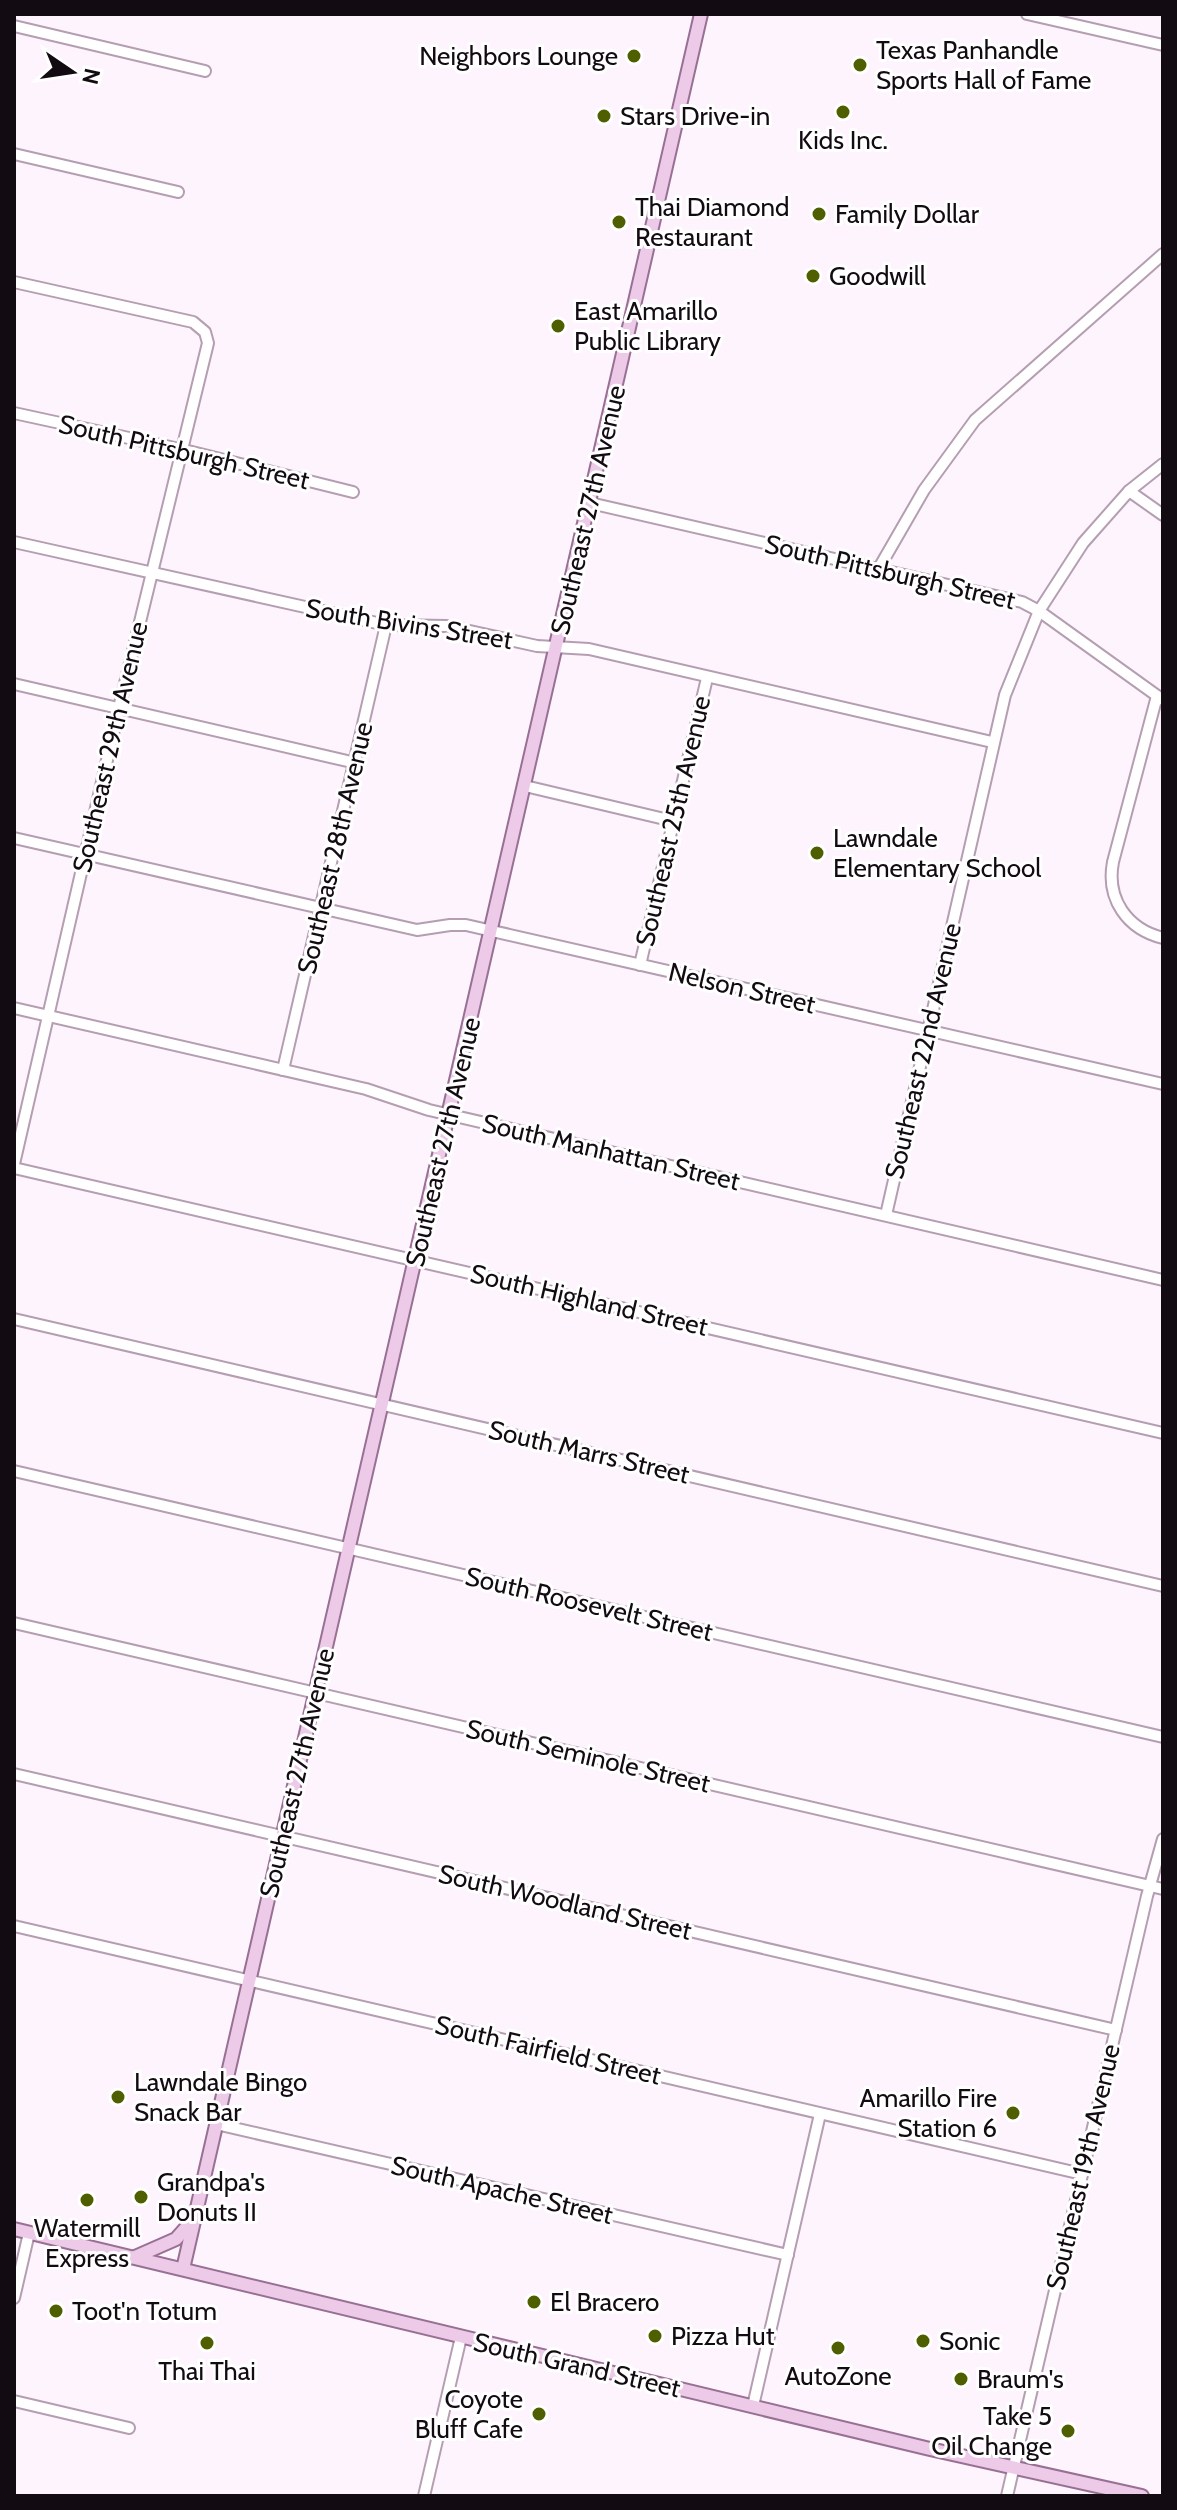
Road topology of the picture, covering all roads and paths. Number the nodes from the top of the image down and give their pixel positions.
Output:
1 (701, 14) edge
2 (1015, 14) edge
3 (1037, 16) edge
4 (14, 26) edge
5 (1163, 45) edge
6 (205, 71) dead end
7 (14, 154) edge
8 (178, 192) dead end
9 (1163, 254) edge
10 (14, 282) edge
11 (14, 413) edge
12 (184, 450) junction
13 (1163, 464) edge
14 (1129, 491) junction
15 (353, 492) dead end
16 (590, 503) junction
17 (1163, 515) edge
18 (14, 542) edge
19 (879, 568) junction
20 (151, 572) junction
21 (1039, 611) junction
22 (386, 625) junction
23 (557, 646) junction
24 (707, 678) junction
25 (14, 684) edge
26 (1160, 698) edge
27 (119, 708) junction
28 (992, 742) junction
29 (356, 763) junction
30 (525, 786) junction
31 (673, 821) junction
32 (14, 838) edge
33 (85, 855) junction
34 (321, 908) junction
35 (491, 931) junction
36 (1163, 938) edge
37 (640, 965) junction
38 (14, 1008) edge
39 (48, 1016) junction
40 (928, 1029) junction
41 (283, 1070) junction
42 (1163, 1084) edge
43 (449, 1114) junction
44 (14, 1166) edge
45 (886, 1215) junction
46 (416, 1260) junction
47 (1163, 1280) edge
48 (14, 1319) edge
49 (382, 1404) junction
50 (1163, 1433) edge
51 (14, 1471) edge
52 (349, 1548) junction
53 (1163, 1586) edge
54 (14, 1623) edge
55 (316, 1693) junction
56 (1163, 1737) edge
57 (14, 1774) edge
58 (283, 1836) junction
59 (1163, 1839) edge
60 (1151, 1886) junction
61 (1163, 1889) edge
62 (14, 1926) edge
63 (250, 1980) junction
64 (1116, 2030) junction
65 (820, 2114) junction
66 (216, 2124) junction
67 (1082, 2174) junction
68 (195, 2219) junction
69 (14, 2229) edge
70 (29, 2233) junction
71 (788, 2255) junction
72 (134, 2257) junction
73 (183, 2269) junction
74 (14, 2298) edge
75 (461, 2337) junction
76 (14, 2401) edge
77 (753, 2406) junction
78 (129, 2428) dead end
79 (1013, 2468) junction
80 (424, 2496) edge
81 (1007, 2496) edge
82 (1142, 2496) edge

1 - 16 main road, Southeast 27th Avenue
2 - 3 street
3 - 5 street
4 - 6 street
7 - 8 street
9 - 19 street
10 - 12 street, Southeast 29th Avenue
11 - 12 street, South Pittsburgh Street
12 - 15 street, South Pittsburgh Street
12 - 20 street, Southeast 29th Avenue
13 - 14 street, Southeast 22nd Avenue
14 - 17 street
14 - 21 street, Southeast 22nd Avenue
16 - 19 street, South Pittsburgh Street
16 - 23 main road, Southeast 27th Avenue
18 - 20 street, South Bivins Street
19 - 21 street, South Pittsburgh Street
20 - 22 street, South Bivins Street
20 - 27 street, Southeast 29th Avenue
21 - 26 street, South Pittsburgh Street
21 - 28 street, Southeast 22nd Avenue
22 - 23 street, South Bivins Street
22 - 29 street, Southeast 28th Avenue
23 - 24 street, South Bivins Street
23 - 30 main road, Southeast 27th Avenue
24 - 28 street, South Bivins Street
24 - 31 street, Southeast 25th Avenue
25 - 27 street
26 - 36 street
27 - 29 street
27 - 33 street, Southeast 29th Avenue
28 - 40 street, Southeast 22nd Avenue
29 - 34 street, Southeast 28th Avenue
30 - 31 street
30 - 35 main road, Southeast 27th Avenue
31 - 37 street, Southeast 25th Avenue
32 - 33 street, Nelson Street
33 - 34 street, Nelson Street
33 - 39 street, Southeast 29th Avenue
34 - 35 street, Nelson Street
34 - 41 street, Southeast 28th Avenue
35 - 37 street, Nelson Street
35 - 43 main road, Southeast 27th Avenue
37 - 40 street, Nelson Street
38 - 39 street, South Manhattan Street
39 - 41 street, South Manhattan Street
39 - 44 street, Southeast 29th Avenue
40 - 42 street, Nelson Street
40 - 45 street, Southeast 22nd Avenue
41 - 43 street, South Manhattan Street
43 - 45 street, South Manhattan Street
43 - 46 main road, Southeast 27th Avenue
44 - 46 street, South Highland Street
45 - 47 street, South Manhattan Street
46 - 49 main road, Southeast 27th Avenue
46 - 50 street, South Highland Street
48 - 49 street, South Marrs Street
49 - 52 main road, Southeast 27th Avenue
49 - 53 street, South Marrs Street
51 - 52 street, South Roosevelt Street
52 - 55 main road, Southeast 27th Avenue
52 - 56 street, South Roosevelt Street
54 - 55 street, South Seminole Street
55 - 58 main road, Southeast 27th Avenue
55 - 60 street, South Seminole Street
57 - 58 street, South Woodland Street
58 - 63 main road, Southeast 27th Avenue
58 - 64 street, South Woodland Street
59 - 60 street, Southeast 19th Avenue
60 - 61 street, South Seminole Street
60 - 64 street, Southeast 19th Avenue
62 - 63 street, South Fairfield Street
63 - 65 street, South Fairfield Street
63 - 66 main road, Southeast 27th Avenue
64 - 67 street, Southeast 19th Avenue
65 - 67 street, South Fairfield Street
65 - 71 street
66 - 68 main road, Southeast 27th Avenue
66 - 71 street, South Apache Street
67 - 79 street, Southeast 19th Avenue
68 - 72 main road
68 - 73 main road, Southeast 27th Avenue
69 - 70 main road, South Grand Street
70 - 72 main road, South Grand Street
70 - 74 street
71 - 77 street
72 - 73 main road, South Grand Street
73 - 75 main road, South Grand Street
75 - 77 main road, South Grand Street
75 - 80 street
76 - 78 street
77 - 79 main road, South Grand Street
79 - 81 street, Southeast 19th Avenue
79 - 82 main road, South Grand Street

